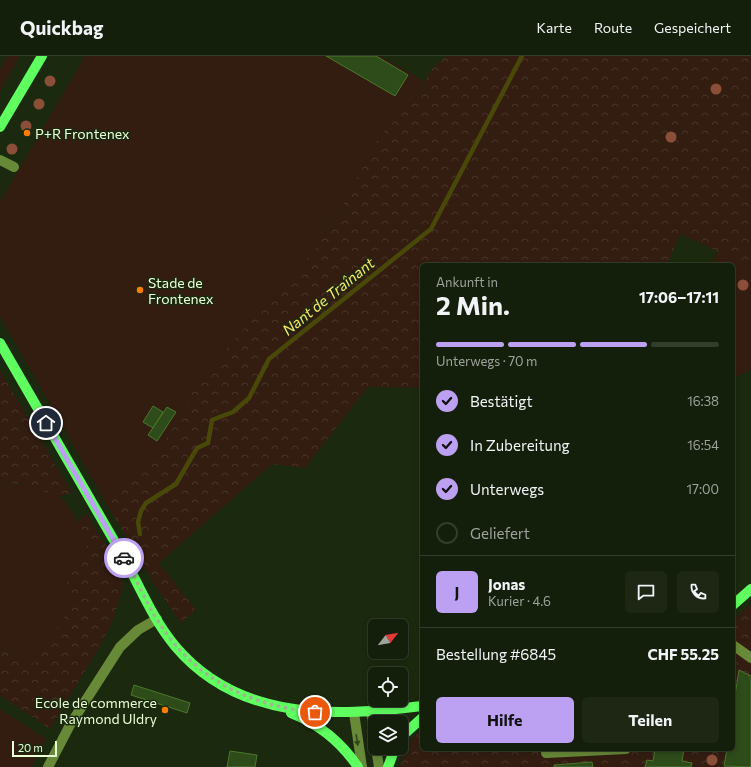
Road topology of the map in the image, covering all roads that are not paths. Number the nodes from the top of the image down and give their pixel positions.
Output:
1 (42, 56) edge
2 (0, 128) edge
3 (0, 160) edge
4 (14, 167) dead end
5 (0, 343) edge
6 (751, 589) edge
7 (735, 603) edge
8 (157, 619) junction
9 (735, 646) edge
10 (751, 658) edge
11 (269, 703) junction
12 (420, 706) edge
13 (371, 712) junction
14 (354, 713) junction
15 (371, 715) edge
16 (420, 720) edge
17 (408, 731) edge
18 (586, 751) edge
19 (546, 753) dead end
20 (377, 755) edge
21 (392, 755) edge
22 (48, 767) edge
23 (358, 767) edge
24 (362, 767) edge
25 (378, 767) edge
26 (388, 767) edge

1 - 2 main road
3 - 4 street
5 - 8 main road
6 - 7 main road
8 - 11 main road
8 - 22 street
9 - 10 street
11 - 14 main road
11 - 23 main road
12 - 13 main road
13 - 14 main road
13 - 15 street
14 -> 24 street
16 - 17 main road
18 - 19 street
20 - 25 street
21 - 26 main road

